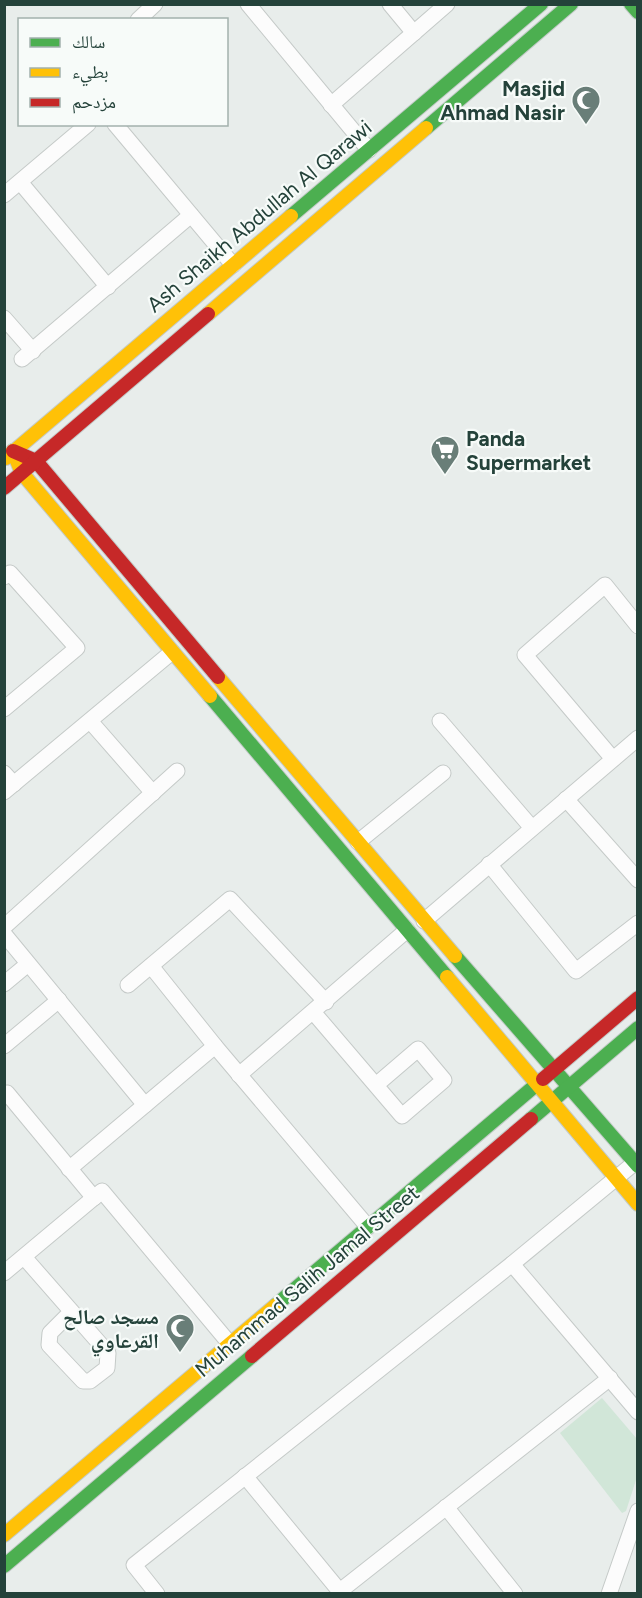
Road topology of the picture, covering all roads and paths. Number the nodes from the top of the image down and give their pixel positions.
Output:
1 (155, 4) edge
2 (248, 4) edge
3 (390, 4) edge
4 (447, 4) edge
5 (541, 4) edge
6 (572, 4) edge
7 (631, 4) edge
8 (638, 12) edge
9 (140, 18) edge
10 (414, 33) junction
11 (331, 105) junction
12 (117, 126) edge
13 (76, 130) edge
14 (369, 150) junction
15 (20, 182) junction
16 (4, 195) edge
17 (191, 216) junction
18 (233, 265) junction
19 (108, 287) junction
20 (4, 318) edge
21 (7, 450) edge
22 (36, 461) junction
23 (22, 473) junction
24 (4, 488) edge
25 (4, 577) edge
26 (638, 626) edge
27 (172, 652) junction
28 (4, 709) edge
29 (90, 721) junction
30 (440, 721) dead end
31 (638, 738) edge
32 (613, 759) junction
33 (177, 771) dead end
34 (443, 773) dead end
35 (8, 783) edge
36 (153, 793) junction
37 (567, 799) junction
38 (532, 828) junction
39 (358, 842) junction
40 (489, 864) junction
41 (638, 880) edge
42 (424, 921) junction
43 (638, 923) edge
44 (4, 927) edge
45 (407, 930) junction
46 (4, 934) edge
47 (28, 964) junction
48 (151, 966) junction
49 (4, 984) edge
50 (128, 985) dead end
51 (638, 998) edge
52 (59, 1000) junction
53 (326, 1002) junction
54 (314, 1013) junction
55 (638, 1028) edge
56 (4, 1046) edge
57 (214, 1046) junction
58 (552, 1070) junction
59 (238, 1075) junction
60 (536, 1084) junction
61 (376, 1085) junction
62 (568, 1087) junction
63 (4, 1095) edge
64 (551, 1101) junction
65 (145, 1105) junction
66 (636, 1163) edge
67 (69, 1169) junction
68 (616, 1179) junction
69 (93, 1198) junction
70 (638, 1204) edge
71 (368, 1227) junction
72 (24, 1257) junction
73 (512, 1264) junction
74 (4, 1274) edge
75 (71, 1312) junction
76 (230, 1344) junction
77 (610, 1378) junction
78 (638, 1412) edge
79 (245, 1476) junction
80 (446, 1507) junction
81 (638, 1510) edge
82 (4, 1535) edge
83 (4, 1566) edge
84 (341, 1592) edge
85 (157, 1593) edge
86 (515, 1593) edge
87 (609, 1593) edge

1 - 9 street
2 - 11 street
3 - 10 street
4 - 10 street
5 - 14 street, Ash Shaikh Abdullah Al Qarawi
6 - 22 street
7 - 8 street
10 - 11 street
11 - 14 street
12 - 17 street
13 - 15 street
14 - 18 street, Ash Shaikh Abdullah Al Qarawi
15 - 16 street
15 - 19 street
17 - 18 street
17 - 19 street
18 - 21 street, Ash Shaikh Abdullah Al Qarawi
19 - 20 street
21 - 22 street
21 - 23 street
22 - 23 street
22 - 39 street
23 - 24 street
23 - 27 street
25 - 28 street
26 - 32 street
27 - 29 street
27 - 45 street
29 - 35 street
29 - 36 street
30 - 38 street
31 - 32 street
32 - 37 street
33 - 36 street
34 - 39 street
36 - 44 street
37 - 38 street
37 - 41 street
38 - 40 street
39 - 42 street
40 - 42 street
40 - 43 street
42 - 58 street
45 - 53 street
45 - 60 street
46 - 47 street
47 - 49 street
47 - 52 street
48 - 50 street
48 - 53 street
48 - 57 street
51 - 58 street, Muhammad Salih Jamal Street
52 - 56 street
52 - 65 street
53 - 54 street
54 - 59 street
54 - 61 street
55 - 62 street, Muhammad Salih Jamal Street
57 - 59 street
57 - 65 street
58 - 60 street, Muhammad Salih Jamal Street
58 - 62 street
59 - 71 street
60 - 64 street
60 - 71 street, Muhammad Salih Jamal Street
61 - 61 street
62 - 64 street, Muhammad Salih Jamal Street
62 - 66 street
63 - 67 street
64 - 68 street
64 - 83 street, Muhammad Salih Jamal Street
65 - 67 street
66 - 68 street
67 - 69 street
68 - 70 street
68 - 73 street
69 - 72 street
69 - 76 street
71 - 76 street, Muhammad Salih Jamal Street
72 - 74 street
72 - 75 street
73 - 77 street
73 - 79 street
75 - 75 street
76 - 82 street, Muhammad Salih Jamal Street
77 - 78 street
77 - 80 street
79 - 84 street
79 - 85 street
80 - 84 street
80 - 86 street
81 - 87 street

